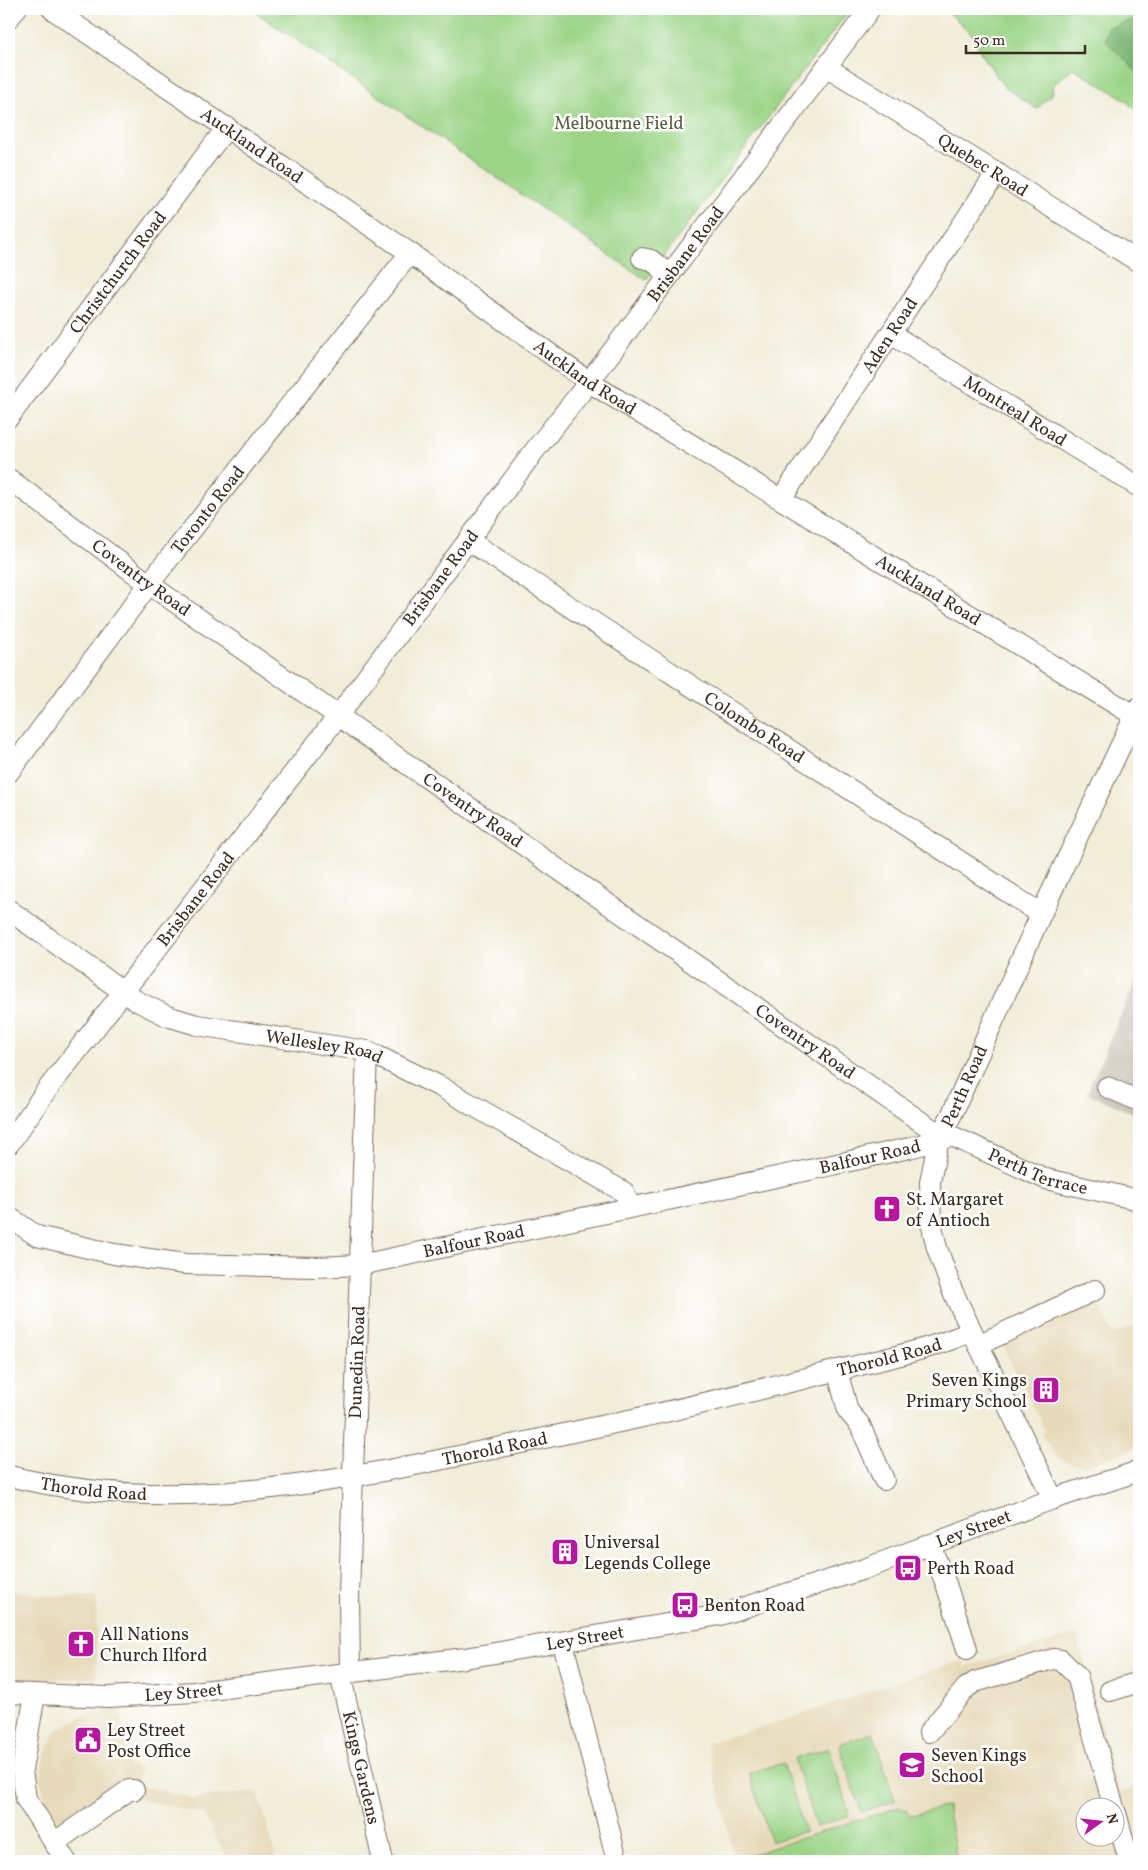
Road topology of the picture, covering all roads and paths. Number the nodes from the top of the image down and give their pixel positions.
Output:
1 (16, 9) edge
2 (52, 9) edge
3 (870, 9) edge
4 (9, 18) edge
5 (826, 67) junction
6 (227, 127) junction
7 (997, 172) junction
8 (410, 253) junction
9 (642, 258) dead end
10 (1139, 262) edge
11 (670, 275) junction
12 (891, 334) junction
13 (589, 382) junction
14 (9, 417) edge
15 (9, 479) edge
16 (1139, 487) edge
17 (782, 498) junction
18 (469, 542) junction
19 (149, 584) junction
20 (1137, 712) edge
21 (338, 716) junction
22 (9, 772) edge
23 (9, 910) edge
24 (1041, 914) junction
25 (124, 992) junction
26 (367, 1051) junction
27 (1107, 1087) dead end
28 (1139, 1101) edge
29 (939, 1138) junction
30 (9, 1144) edge
31 (1139, 1200) edge
32 (630, 1206) junction
33 (9, 1217) edge
34 (360, 1265) junction
35 (1095, 1290) dead end
36 (975, 1338) junction
37 (837, 1370) junction
38 (1139, 1471) edge
39 (9, 1476) edge
40 (353, 1478) junction
41 (884, 1480) dead end
42 (1053, 1500) junction
43 (930, 1544) junction
44 (563, 1643) junction
45 (967, 1649) dead end
46 (345, 1673) junction
47 (1139, 1682) edge
48 (1110, 1690) dead end
49 (9, 1693) edge
50 (35, 1694) junction
51 (929, 1732) dead end
52 (134, 1790) dead end
53 (1111, 1798) edge
54 (54, 1844) junction
55 (1125, 1848) edge
56 (66, 1861) edge
57 (384, 1861) edge
58 (617, 1861) edge
59 (1129, 1861) edge

1 - 4 street
2 - 6 street, Auckland Road
3 - 5 street, Brisbane Road
5 - 7 street, Quebec Road
5 - 11 street, Brisbane Road
6 - 8 street, Auckland Road
6 - 14 street, Christchurch Road
7 - 10 street, Quebec Road
7 - 12 street, Aden Road
8 - 13 street, Auckland Road
8 - 19 street, Toronto Road
9 - 11 street
11 - 13 street, Brisbane Road
12 - 16 street, Montreal Road
12 - 17 street, Aden Road
13 - 17 street, Auckland Road
13 - 18 street, Brisbane Road
15 - 19 street, Coventry Road
17 - 20 street, Auckland Road
18 - 21 street, Brisbane Road
18 - 24 street, Colombo Road
19 - 21 street, Coventry Road
19 - 22 street, Toronto Road
20 - 24 street, Perth Road
21 - 25 street, Brisbane Road
21 - 29 street, Coventry Road
23 - 25 street, Wellesley Road
24 - 29 street, Perth Road
25 - 26 street, Wellesley Road
25 - 30 street, Brisbane Road
26 - 32 street, Wellesley Road
26 - 34 street, Dunedin Road
27 - 28 street
29 - 31 street, Perth Terrace
29 - 32 street, Balfour Road
29 - 36 street, Perth Road
32 - 34 street, Balfour Road
33 - 34 street, Balfour Road
34 - 40 street, Dunedin Road
35 - 36 street, Thorold Road
36 - 37 street, Thorold Road
36 - 42 street, Perth Road
37 - 40 street, Thorold Road
37 - 41 street
38 - 42 street, Ley Street
39 - 40 street, Thorold Road
40 - 46 street, Dunedin Road
42 - 43 street, Ley Street
43 - 44 street, Ley Street
43 - 45 street
44 - 46 street, Ley Street
44 - 58 street
46 - 50 street, Ley Street
46 - 57 street, Kings Gardens
47 - 48 street
49 - 50 street, Ley Street
50 - 54 street
51 - 53 street
52 - 54 street
54 - 56 street
55 - 59 street

